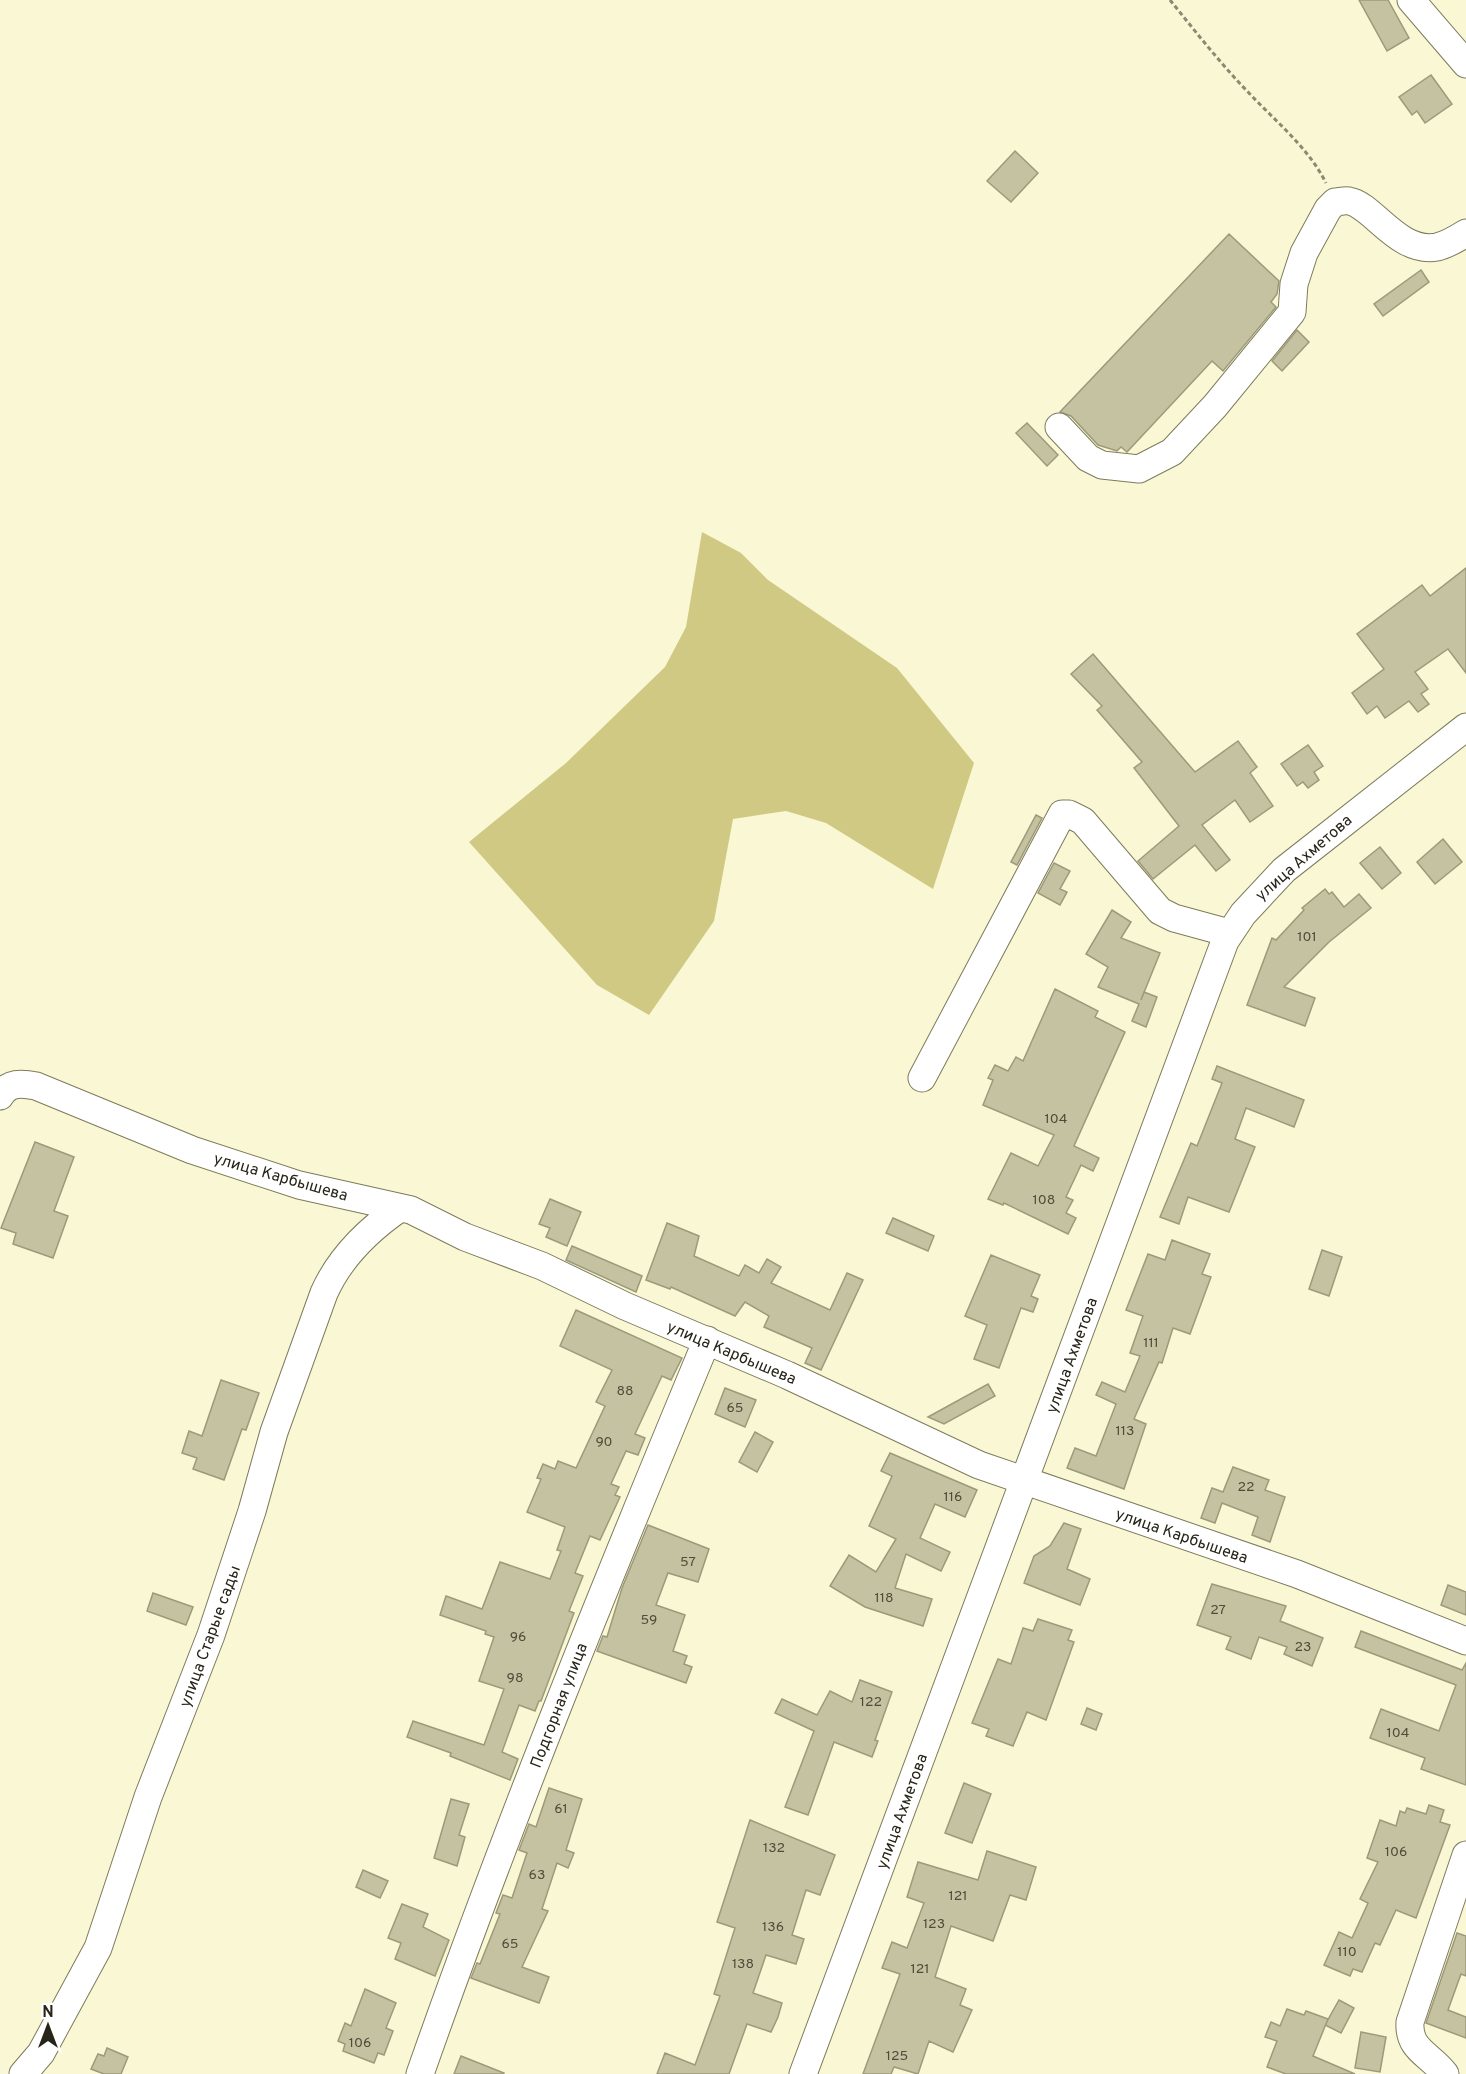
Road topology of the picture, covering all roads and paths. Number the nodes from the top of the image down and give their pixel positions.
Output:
1 (1170, 0) edge
2 (1412, 0) edge
3 (1466, 64) edge
4 (1335, 202) junction
5 (1466, 233) edge
6 (1059, 427) dead end
7 (1466, 727) edge
8 (1229, 933) junction
9 (922, 1078) dead end
10 (0, 1096) edge
11 (400, 1208) junction
12 (706, 1340) junction
13 (1024, 1481) junction
14 (1466, 1641) edge
15 (1466, 1855) edge
16 (23, 2074) edge
17 (420, 2074) edge
18 (803, 2074) edge
19 (1445, 2074) edge

1 - 4 path
2 - 3 street
4 - 5 street
4 - 6 street
7 - 8 street, улица Ахметова
8 - 9 street
8 - 13 street, улица Ахметова
10 - 11 street, улица Карбышева
11 - 12 street, улица Карбышева
11 - 16 street, улица Старые сады
12 - 13 street, улица Карбышева
12 - 17 street, Подгорная улица
13 - 14 street, улица Карбышева
13 - 18 street, улица Ахметова
15 - 19 street

